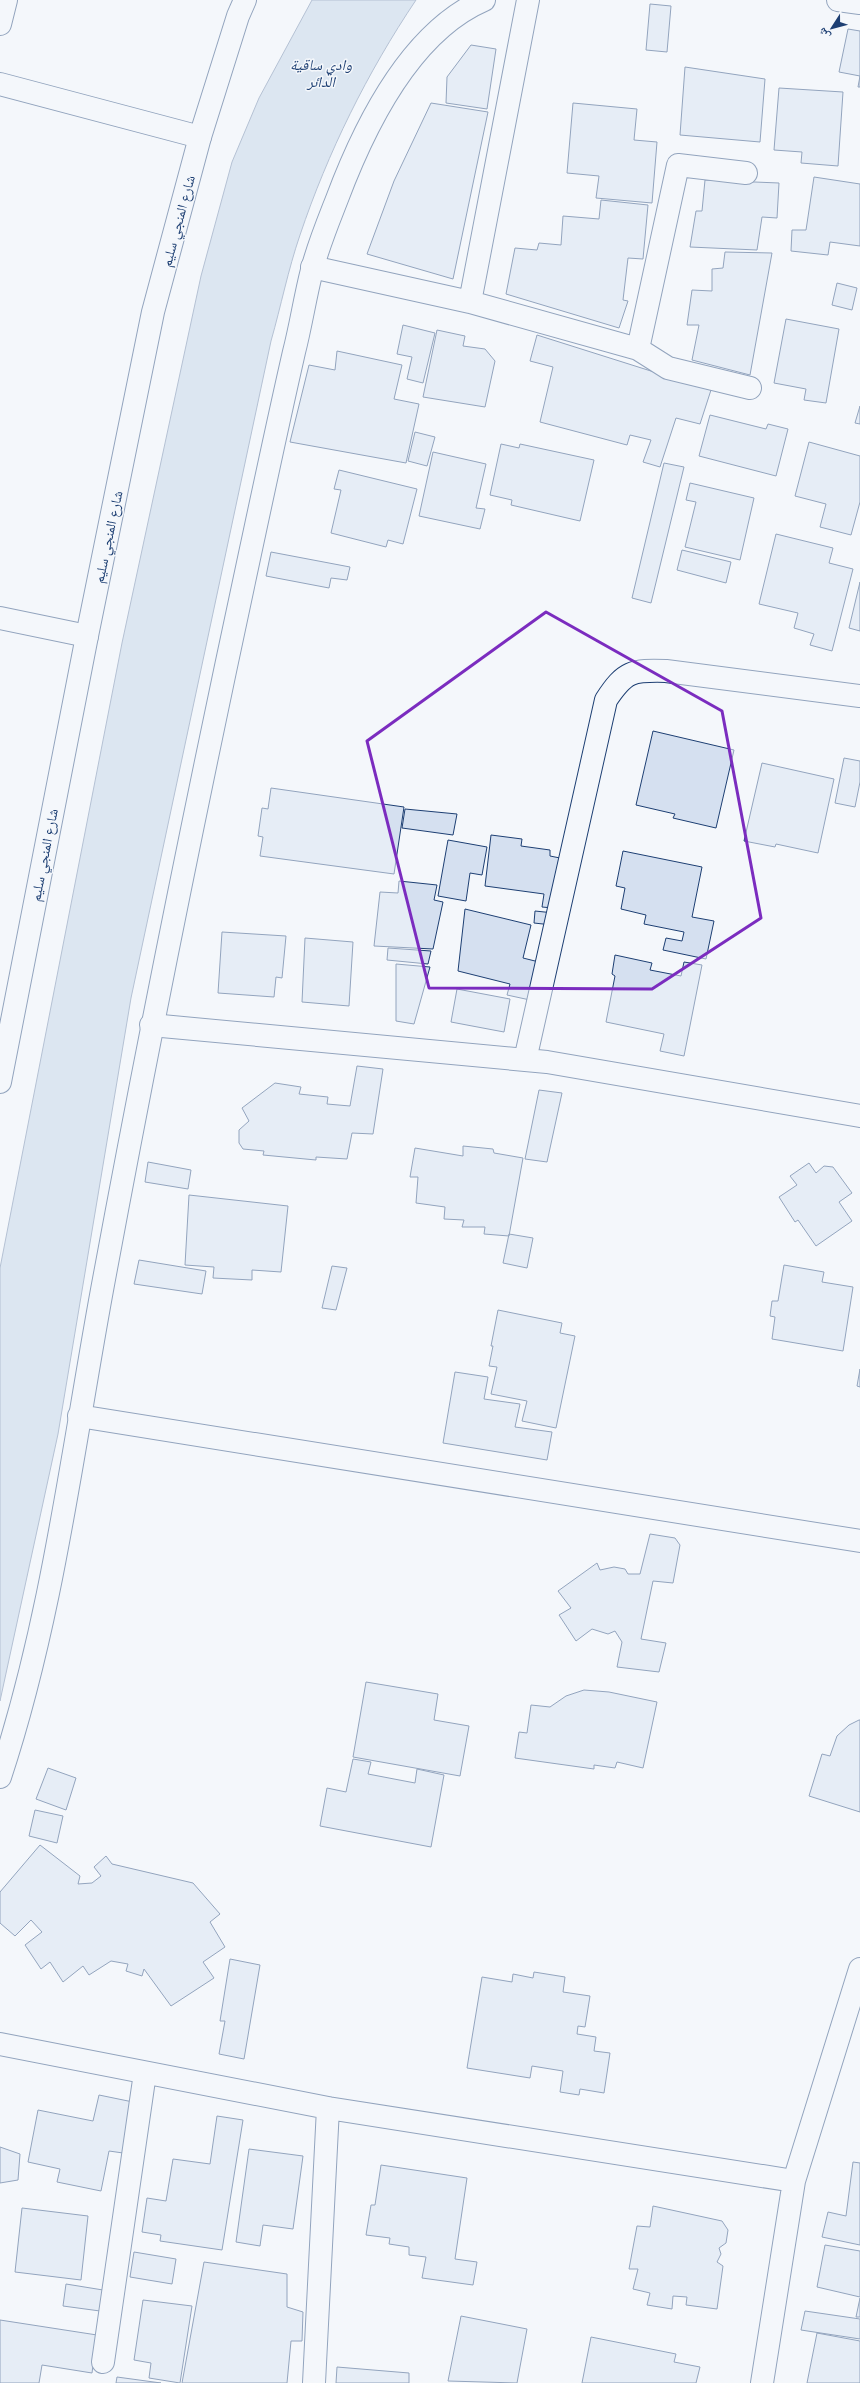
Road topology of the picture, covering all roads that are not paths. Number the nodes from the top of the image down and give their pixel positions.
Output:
1 (6, 0) edge
2 (245, 0) edge
3 (484, 0) edge
4 (528, 0) edge
5 (838, 0) edge
6 (860, 3) edge
7 (0, 24) edge
8 (0, 84) edge
9 (200, 137) junction
10 (746, 173) dead end
11 (312, 267) junction
12 (470, 302) junction
13 (638, 349) junction
14 (750, 388) dead end
15 (0, 618) edge
16 (87, 636) junction
17 (860, 696) edge
18 (151, 1025) junction
19 (525, 1060) junction
20 (0, 1082) edge
21 (860, 1116) edge
22 (79, 1416) junction
23 (860, 1541) edge
24 (0, 1777) edge
25 (860, 1970) edge
26 (0, 2044) edge
27 (145, 2073) junction
28 (328, 2108) junction
29 (794, 2181) junction
30 (103, 2362) dead end
31 (314, 2383) edge
32 (762, 2383) edge

1 - 7 street
2 - 9 street, شارع المنجي سليم
3 - 11 street
4 - 12 street
5 - 6 street
8 - 9 street
9 - 16 street, شارع المنجي سليم
10 - 13 street
11 - 12 street
11 - 18 street
12 - 13 street
13 - 14 street
15 - 16 street
16 - 20 street, شارع المنجي سليم
17 - 19 street
18 - 19 street
18 - 22 street
19 - 21 street
22 - 23 street
22 - 24 street
25 - 29 street
26 - 27 street
27 - 28 street
27 - 30 street
28 - 29 street
28 - 31 street
29 - 32 street

